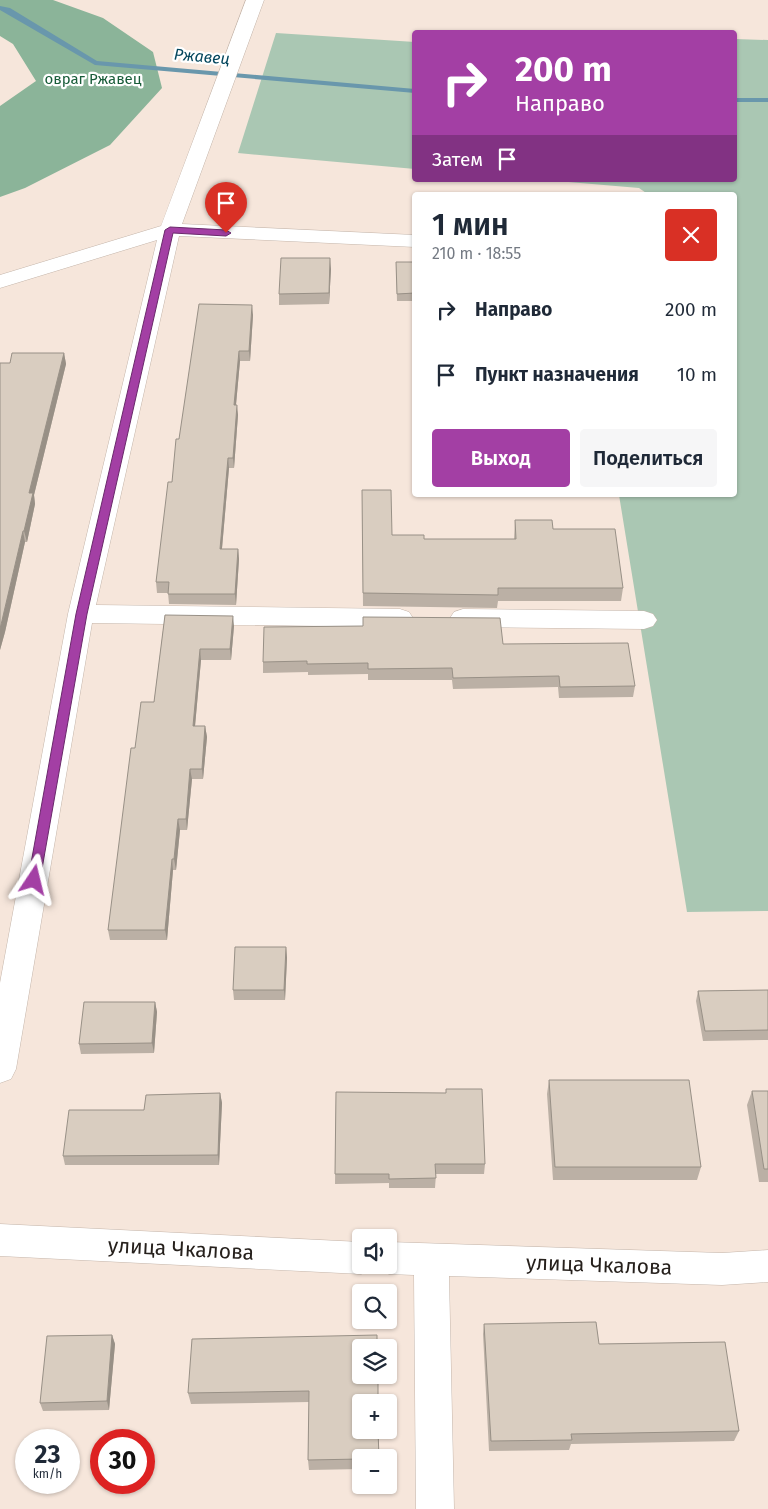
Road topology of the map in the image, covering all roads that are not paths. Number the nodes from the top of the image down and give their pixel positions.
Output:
1 (254, 0) edge
2 (170, 230) junction
3 (412, 241) edge
4 (0, 282) edge
5 (82, 614) junction
6 (644, 620) dead end
7 (0, 1070) edge
8 (0, 1240) edge
9 (352, 1258) edge
10 (397, 1258) edge
11 (431, 1260) junction
12 (768, 1266) edge
13 (435, 1509) edge

1 - 2 street
2 - 3 street
2 - 4 street
2 - 5 street
5 - 6 street
5 - 7 street
8 - 9 street, улица Чкалова
10 - 11 street, улица Чкалова
11 - 12 street, улица Чкалова
11 - 13 street

